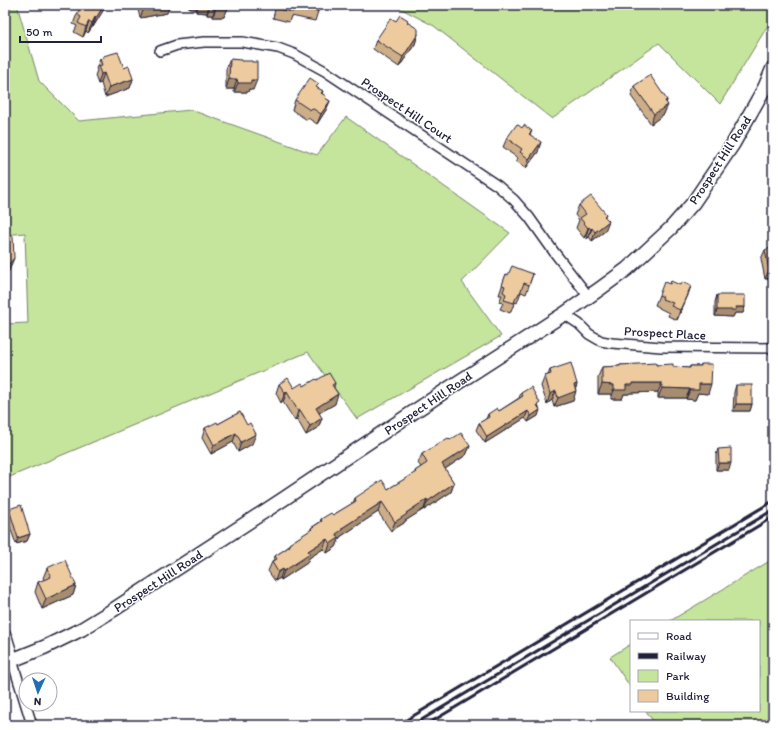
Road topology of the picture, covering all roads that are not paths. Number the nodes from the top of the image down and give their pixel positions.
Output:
1 (160, 51) dead end
2 (773, 68) edge
3 (589, 297) junction
4 (564, 314) junction
5 (773, 348) edge
6 (5, 637) edge
7 (8, 662) edge
8 (32, 725) edge

1 - 3 street, Prospect Hill Court
2 - 3 street, Prospect Hill Road
3 - 4 street, Prospect Hill Road
4 - 5 street, Prospect Place
4 - 7 street, Prospect Hill Road
6 - 7 street
7 - 8 street

